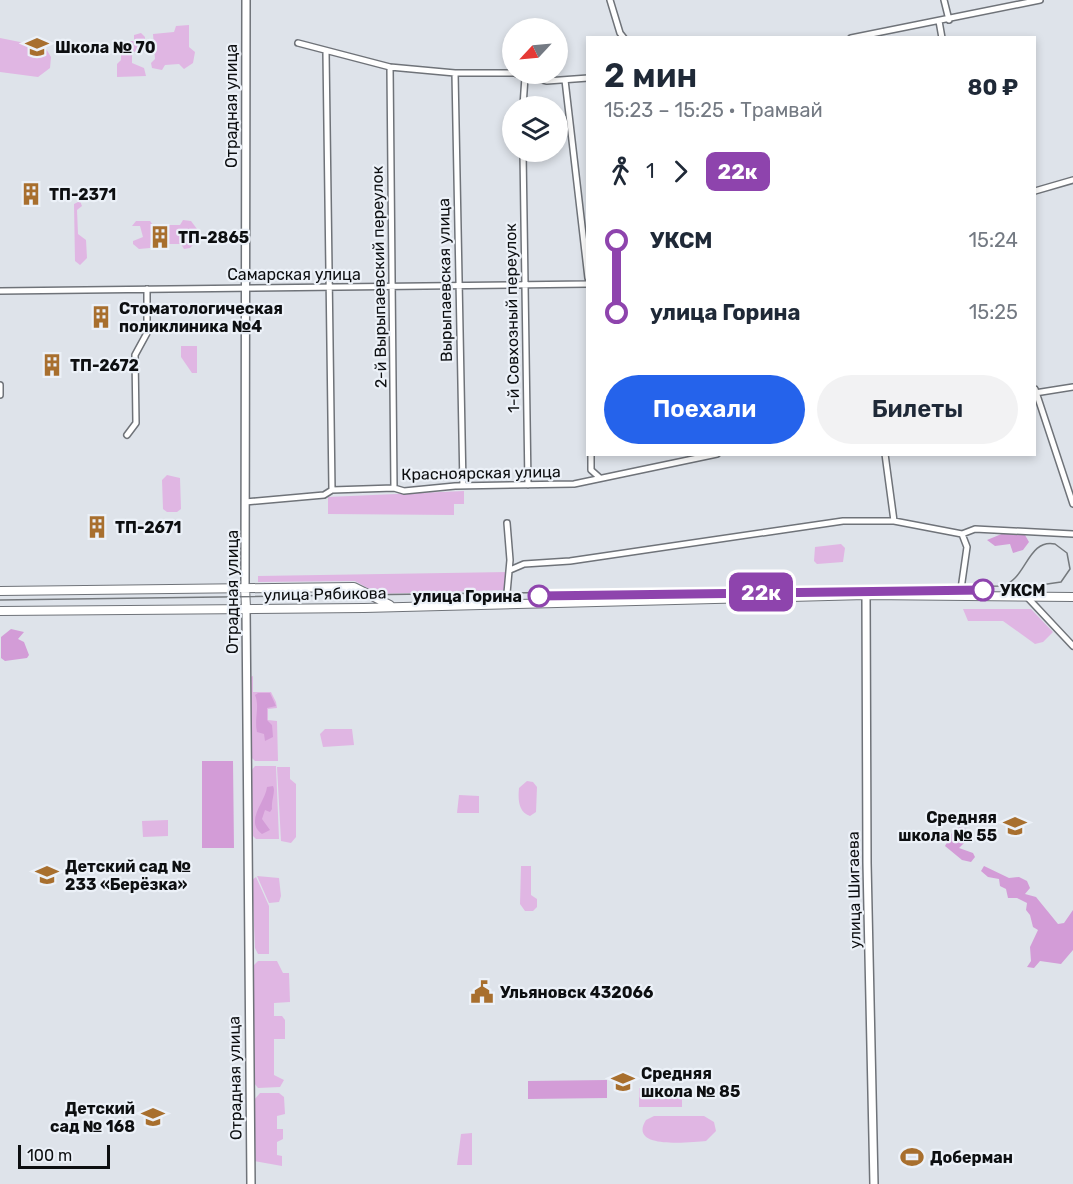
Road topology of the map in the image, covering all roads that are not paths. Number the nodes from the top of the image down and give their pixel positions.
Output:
1 (246, 0) edge
2 (610, 0) edge
3 (944, 0) edge
4 (1040, 0) edge
5 (949, 20) junction
6 (939, 21) junction
7 (623, 36) edge
8 (861, 36) edge
9 (942, 36) edge
10 (298, 43) dead end
11 (326, 52) junction
12 (390, 67) junction
13 (455, 72) junction
14 (502, 73) edge
15 (586, 78) edge
16 (568, 80) edge
17 (565, 84) edge
18 (523, 162) edge
19 (1073, 180) edge
20 (1036, 191) edge
21 (586, 261) edge
22 (586, 284) edge
23 (524, 285) junction
24 (458, 286) junction
25 (392, 287) junction
26 (244, 288) junction
27 (329, 288) junction
28 (147, 289) junction
29 (0, 291) edge
30 (0, 385) edge
31 (1073, 387) edge
32 (1036, 391) edge
33 (1036, 394) edge
34 (0, 395) edge
35 (127, 435) dead end
36 (591, 456) edge
37 (707, 456) edge
38 (885, 456) edge
39 (591, 470) junction
40 (600, 478) junction
41 (582, 483) junction
42 (528, 485) junction
43 (464, 486) junction
44 (394, 488) junction
45 (332, 490) junction
46 (245, 502) junction
47 (1073, 504) edge
48 (894, 520) junction
49 (507, 523) dead end
50 (963, 534) junction
51 (1073, 534) edge
52 (510, 570) junction
53 (245, 587) junction
54 (0, 591) edge
55 (866, 595) junction
56 (960, 596) junction
57 (1073, 597) edge
58 (1028, 598) junction
59 (506, 604) junction
60 (394, 606) junction
61 (246, 608) junction
62 (0, 611) edge
63 (1073, 646) edge
64 (251, 1184) edge
65 (874, 1184) edge

1 - 26 street, Отрадная улица
2 - 7 street
3 - 5 street
4 - 5 street
5 - 6 street
6 - 8 street
6 - 9 street
10 - 11 street
11 - 12 street
11 - 27 street
12 - 13 street
12 - 25 street, 2-й Вырыпаевский переулок
13 - 14 street
13 - 24 street, Вырыпаевская улица
15 - 16 street
17 - 21 street
18 - 23 street, 1-й Совхозный переулок
19 - 20 street
22 - 23 street, Самарская улица
23 - 24 street, Самарская улица
23 - 42 street, 1-й Совхозный переулок
24 - 25 street, Самарская улица
24 - 43 street, Вырыпаевская улица
25 - 27 street, Самарская улица
25 - 44 street, 2-й Вырыпаевский переулок
26 - 27 street, Самарская улица
26 - 28 street, Самарская улица
26 - 46 street, Отрадная улица
27 - 45 street
28 - 29 street, Самарская улица
28 - 35 street
30 - 34 street
31 - 32 street
33 - 47 street
36 - 39 street
37 - 40 street, Красноярская улица
38 - 48 street
39 - 40 street
39 - 41 street
40 - 41 street, Красноярская улица
41 - 42 street, Красноярская улица
42 - 43 street, Красноярская улица
43 - 44 street, Красноярская улица
44 - 45 street, Красноярская улица
45 - 46 street, Красноярская улица
46 - 53 street, Отрадная улица
48 - 50 street
48 - 52 street
49 - 52 street
50 - 51 street
50 - 56 street
52 - 59 street
53 - 54 main road, улица Рябикова
53 - 60 main road, улица Рябикова
53 - 61 main road, Отрадная улица
55 - 56 main road, улица Рябикова
55 - 59 main road, улица Рябикова
55 - 65 street, улица Шигаева
56 - 58 main road, улица Рябикова
57 - 58 main road, улица Рябикова
58 - 63 street
59 - 60 main road, улица Рябикова
60 - 61 main road, улица Рябикова
61 - 62 main road, улица Рябикова
61 - 64 street, Отрадная улица

